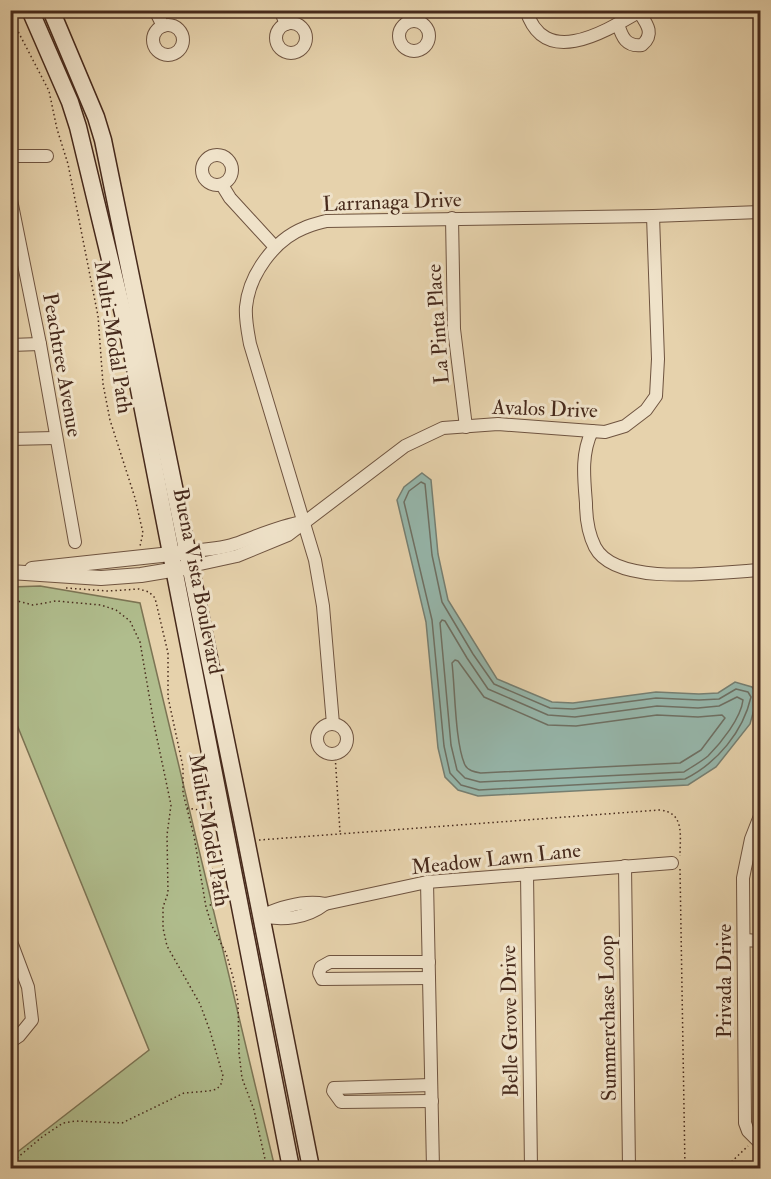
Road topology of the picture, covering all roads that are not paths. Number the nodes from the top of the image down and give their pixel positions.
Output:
1 (30, 10) edge
2 (51, 10) edge
3 (155, 10) edge
4 (280, 10) edge
5 (526, 10) edge
6 (641, 11) edge
7 (286, 24) dead end
8 (618, 24) junction
9 (163, 26) dead end
10 (10, 156) edge
11 (47, 156) dead end
12 (222, 185) dead end
13 (10, 195) edge
14 (760, 212) edge
15 (653, 216) junction
16 (452, 218) junction
17 (275, 247) junction
18 (16, 250) edge
19 (40, 344) junction
20 (10, 345) edge
21 (465, 427) junction
22 (592, 431) junction
23 (55, 438) junction
24 (10, 439) edge
25 (304, 521) junction
26 (75, 542) dead end
27 (189, 559) junction
28 (172, 562) junction
29 (760, 570) edge
30 (10, 572) edge
31 (333, 724) junction
32 (760, 816) edge
33 (672, 863) dead end
34 (625, 866) junction
35 (527, 874) junction
36 (427, 882) junction
37 (261, 916) junction
38 (242, 921) junction
39 (10, 939) edge
40 (744, 940) junction
41 (760, 941) edge
42 (429, 962) junction
43 (429, 978) junction
44 (10, 1042) edge
45 (431, 1085) junction
46 (432, 1101) junction
47 (758, 1140) edge
48 (291, 1168) edge
49 (311, 1168) edge
50 (433, 1168) edge
51 (531, 1168) edge
52 (629, 1168) edge

1 - 28 main road, Buena Vista Boulevard
2 - 27 main road, Buena Vista Boulevard
3 - 9 street
4 - 7 street
5 - 8 street
6 - 8 street
6 - 8 street
10 - 11 street
12 - 17 street
13 - 18 street, Peachtree Avenue
14 - 15 street, Larranaga Drive
15 - 16 street, Larranaga Drive
15 - 22 street, Avalos Drive
16 - 17 street, Larranaga Drive
16 - 21 street, La Pinta Place
17 - 25 street, Larranaga Drive
18 - 19 street, Peachtree Avenue
19 - 20 street
19 - 23 street, Peachtree Avenue
21 - 22 street, Avalos Drive
21 - 25 street, Avalos Drive
22 - 29 street
23 - 24 street
23 - 26 street, Peachtree Avenue
25 - 27 street, Avalos Drive
25 - 31 street, Larranaga Drive
27 - 28 street
27 - 37 main road, Buena Vista Boulevard
28 - 30 street
28 - 30 street
28 - 38 main road, Buena Vista Boulevard
31 - 31 street, Larranaga Drive
32 - 40 street, Privada Drive
33 - 34 street, Meadow Lawn Lane
34 - 35 street, Meadow Lawn Lane
34 - 52 street, Summerchase Loop
35 - 36 street, Meadow Lawn Lane
35 - 51 street, Belle Grove Drive
36 - 37 street, Meadow Lawn Lane
36 - 42 street
37 - 38 main road
37 - 49 main road, Buena Vista Boulevard
38 - 48 main road, Buena Vista Boulevard
39 - 44 street
40 - 41 street
40 - 47 street, Privada Drive
42 - 43 street
42 - 43 street
43 - 45 street
45 - 46 street
45 - 46 street
46 - 50 street

